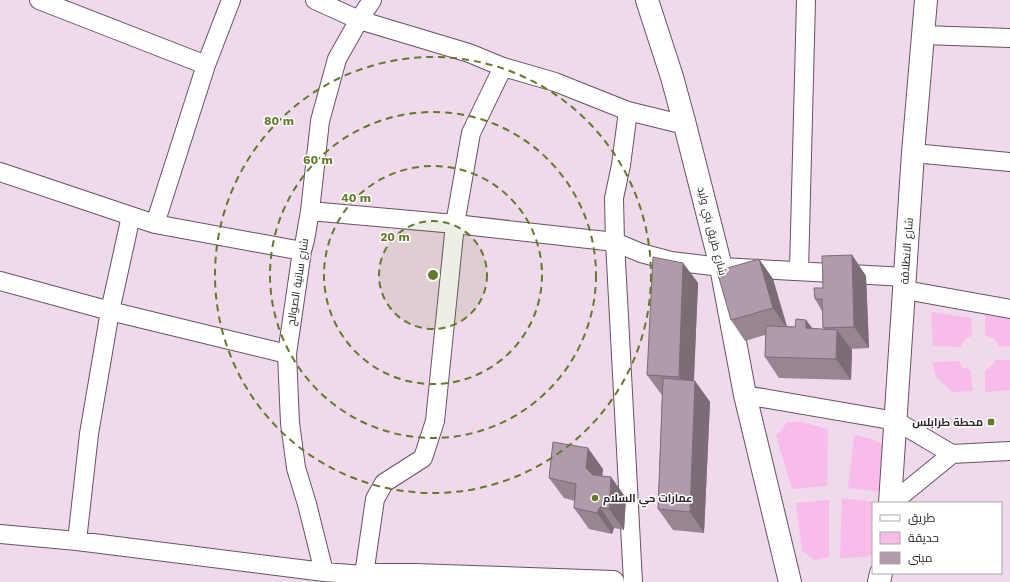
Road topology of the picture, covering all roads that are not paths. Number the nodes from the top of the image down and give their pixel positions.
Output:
1 (39, 0) edge
2 (231, 0) edge
3 (315, 0) edge
4 (372, 0) edge
5 (647, 0) edge
6 (806, 0) edge
7 (926, 0) edge
8 (359, 20) junction
9 (923, 35) junction
10 (1010, 38) edge
11 (206, 65) junction
12 (503, 67) junction
13 (628, 111) junction
14 (685, 125) junction
15 (913, 153) junction
16 (1010, 162) edge
17 (0, 172) edge
18 (310, 211) junction
19 (131, 216) junction
20 (155, 224) junction
21 (455, 224) junction
22 (615, 242) junction
23 (302, 251) junction
24 (721, 267) junction
25 (799, 271) junction
26 (0, 281) edge
27 (905, 284) junction
28 (1010, 309) edge
29 (110, 312) junction
30 (287, 354) junction
31 (745, 395) junction
32 (896, 421) junction
33 (1010, 451) edge
34 (952, 454) junction
35 (891, 502) edge
36 (892, 502) edge
37 (0, 534) edge
38 (77, 541) junction
39 (324, 572) junction
40 (363, 578) edge
41 (613, 582) edge
42 (632, 582) edge
43 (790, 582) edge

1 - 11 street
2 - 11 street
3 - 8 street
4 - 8 street, شارع سانية الصوالح
5 - 14 main road, شارع طريق بني وليد
6 - 25 street
7 - 9 main road, شارع الانطلاقة
8 - 12 street
8 - 18 street, شارع سانية الصوالح
9 - 10 street
9 - 15 main road, شارع الانطلاقة
11 - 20 street
12 - 13 street
12 - 21 street
13 - 14 street
13 - 22 street
14 - 24 main road, شارع طريق بني وليد
15 - 16 street
15 - 27 main road, شارع الانطلاقة
17 - 19 street
18 - 21 street
18 - 23 street, شارع سانية الصوالح
19 - 20 street
19 - 29 street
20 - 23 street
21 - 22 street
21 - 40 street
22 - 24 street
22 - 42 street
23 - 30 street, شارع سانية الصوالح
24 - 25 street
24 - 31 main road, شارع طريق بني وليد
25 - 27 street
26 - 29 street
27 - 28 street
27 - 32 main road, شارع الانطلاقة
29 - 30 street
29 - 38 street
30 - 39 street, شارع سانية الصوالح
31 - 32 street
31 - 43 main road, شارع طريق بني وليد
32 - 34 street
32 - 35 main road, شارع الانطلاقة
33 - 34 street
34 - 36 street
37 - 38 street
38 - 39 street
39 - 40 street
40 - 41 main road

